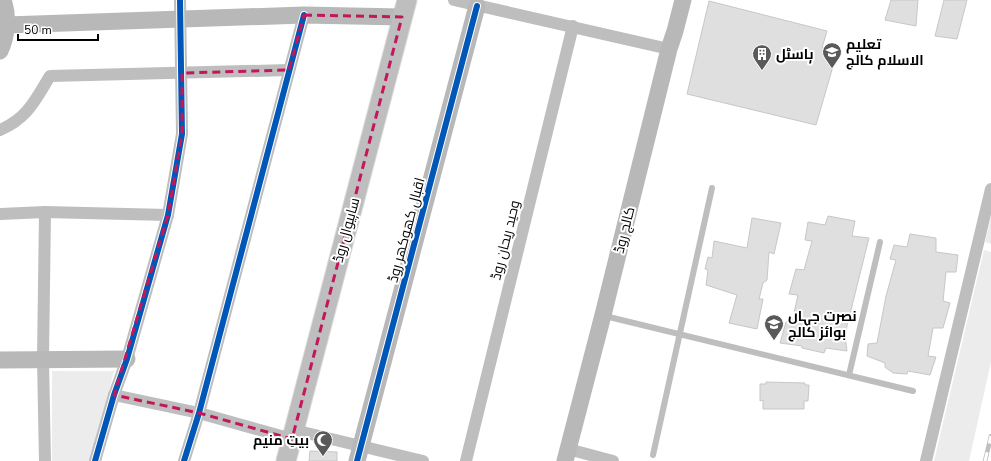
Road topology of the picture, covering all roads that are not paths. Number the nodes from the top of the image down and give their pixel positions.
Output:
1 (3, 0) edge
2 (180, 0) edge
3 (454, 0) edge
4 (683, 0) edge
5 (477, 6) junction
6 (405, 8) edge
7 (304, 15) junction
8 (180, 20) junction
9 (6, 25) junction
10 (573, 26) junction
11 (669, 48) junction
12 (0, 51) edge
13 (289, 70) junction
14 (182, 73) junction
15 (0, 130) edge
16 (712, 188) dead end
17 (991, 188) edge
18 (44, 212) junction
19 (0, 214) edge
20 (168, 215) junction
21 (880, 242) dead end
22 (603, 315) junction
23 (680, 334) junction
24 (43, 359) junction
25 (127, 359) junction
26 (0, 360) edge
27 (849, 375) junction
28 (913, 391) dead end
29 (114, 396) junction
30 (199, 413) junction
31 (293, 434) junction
32 (359, 454) edge
33 (566, 455) edge
34 (653, 455) dead end
35 (45, 461) edge
36 (95, 461) edge
37 (184, 461) edge
38 (286, 461) edge
39 (423, 461) edge
40 (466, 461) edge
41 (613, 461) edge
42 (926, 461) edge

1 - 9 street
2 - 8 street
3 - 5 street
4 - 11 street, کالج روڈ
5 - 10 street
5 - 32 street, اقبال کھوکھر روڈ
6 - 7 street
6 - 31 main road, ساہیوال روڈ
7 - 8 street
7 - 13 street
8 - 9 street
8 - 14 street
9 - 12 street
10 - 11 street
10 - 40 street, وحید ریحان روڈ
11 - 22 street, کالج روڈ
13 - 14 street
13 - 30 street
14 - 15 street
14 - 20 street
16 - 23 lane
17 - 42 street
18 - 19 street
18 - 20 street
18 - 24 street
20 - 25 street
21 - 27 lane
22 - 23 lane
22 - 33 street, کالج روڈ
23 - 27 lane
23 - 34 lane
24 - 25 street
24 - 26 street
24 - 35 street
25 - 29 street
27 - 28 lane
29 - 30 street
29 - 36 street
30 - 31 street
30 - 37 street
31 - 32 street
31 - 38 main road, ساہیوال روڈ
32 - 39 street
33 - 41 street

